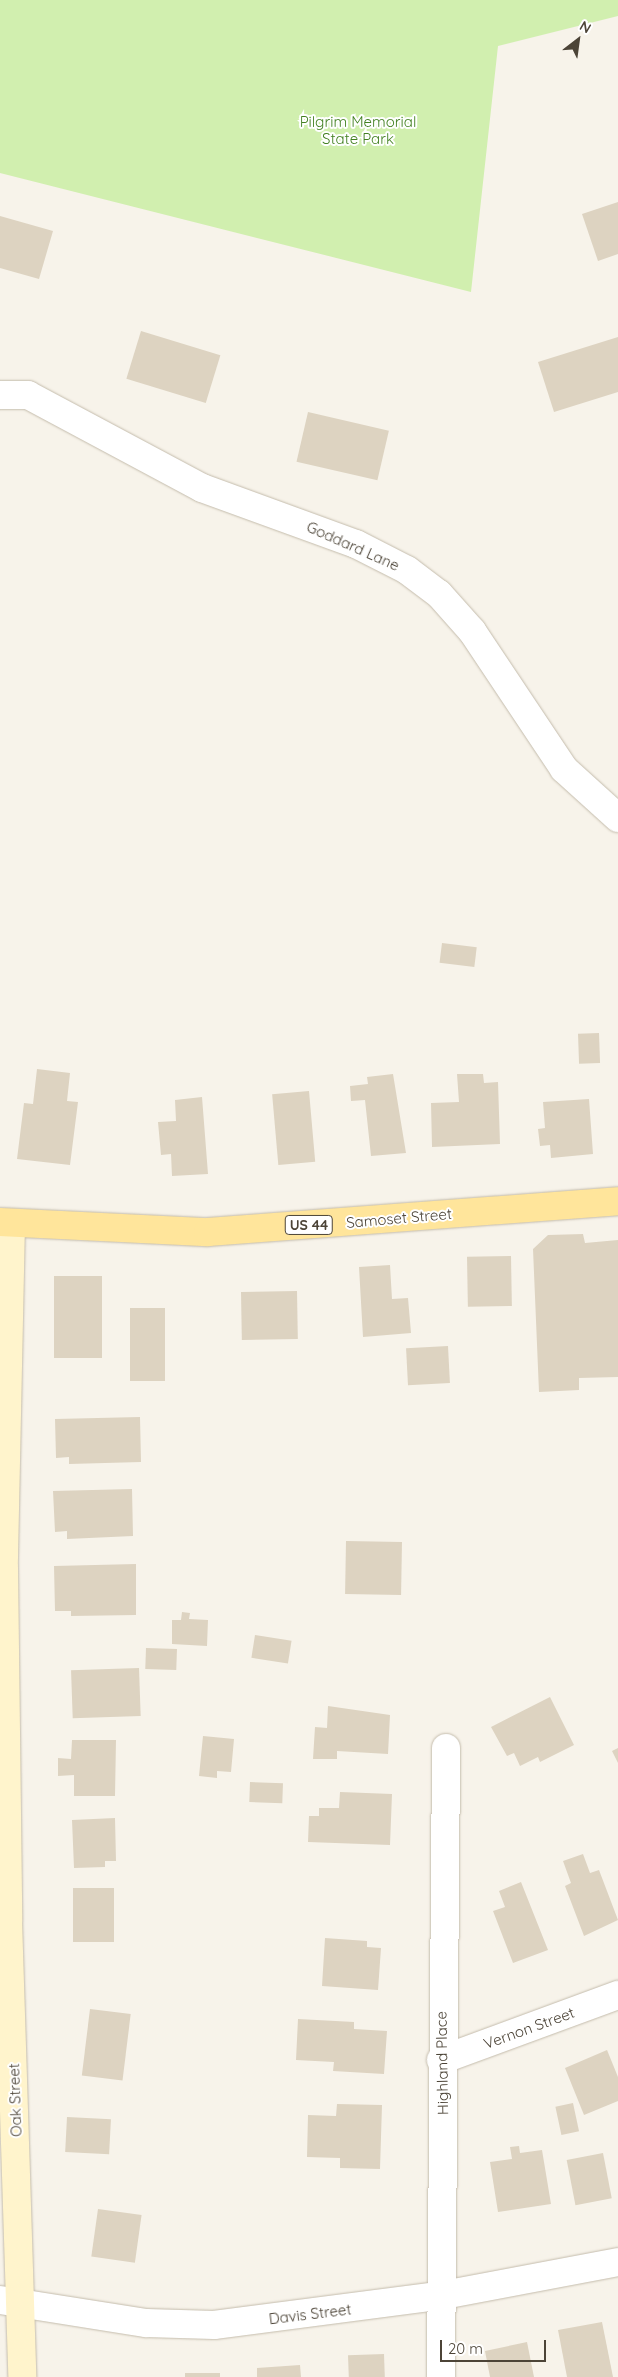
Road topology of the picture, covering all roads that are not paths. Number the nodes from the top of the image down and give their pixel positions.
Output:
1 (0, 395) edge
2 (618, 818) edge
3 (618, 1201) edge
4 (5, 1222) edge
5 (446, 1748) dead end
6 (618, 1995) edge
7 (441, 2060) junction
8 (618, 2262) edge
9 (444, 2295) junction
10 (11, 2303) edge
11 (22, 2377) edge
12 (441, 2377) edge

1 - 2 street, Goddard Lane
3 - 4 main road, Samoset Street / US 44
4 - 10 main road, Oak Street
5 - 7 street, Highland Place
6 - 7 street, Vernon Street
7 - 9 street, Highland Place
8 - 9 street, Davis Street
9 - 10 street, Davis Street
9 - 12 street, Highland Place
10 - 11 main road, Oak Street

